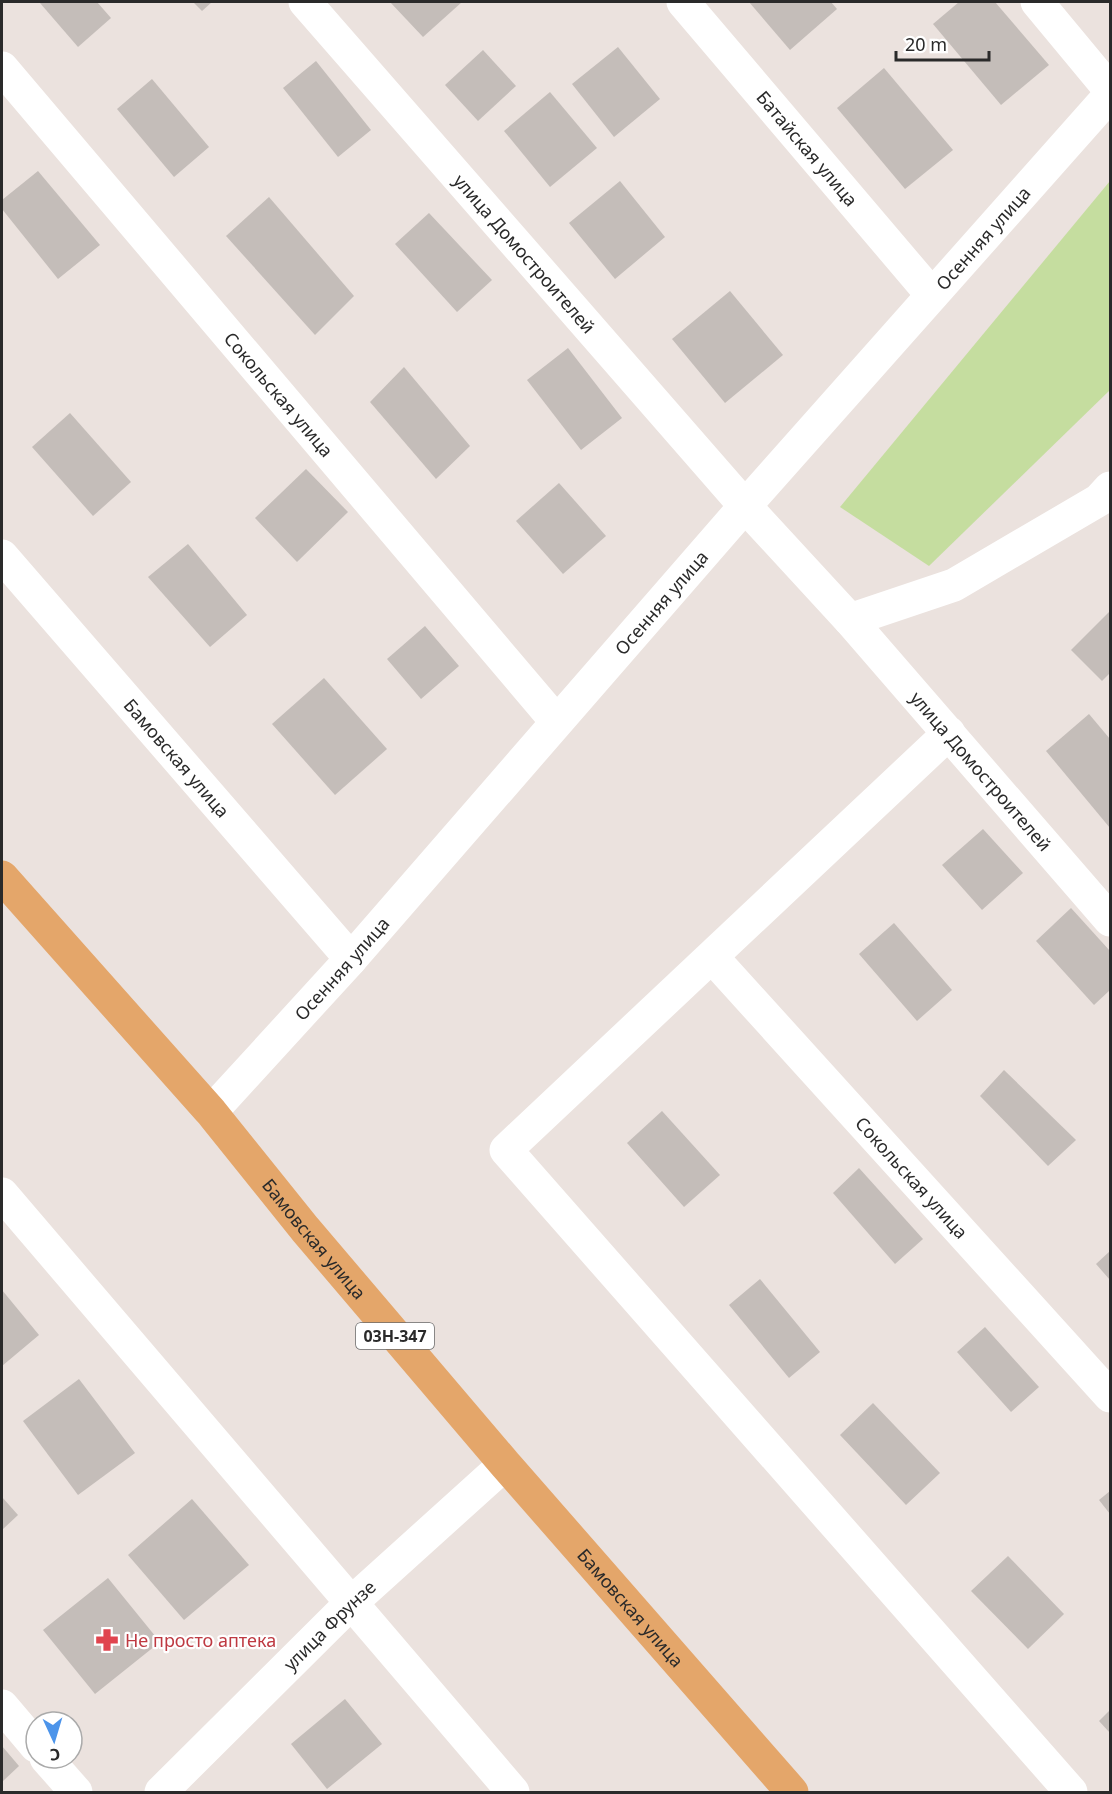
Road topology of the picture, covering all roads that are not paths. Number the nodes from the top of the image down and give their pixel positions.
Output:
1 (304, 2) edge
2 (683, 2) edge
3 (1037, 2) edge
4 (2, 68) edge
5 (1110, 90) edge
6 (1110, 95) edge
7 (933, 295) junction
8 (1107, 500) edge
9 (745, 506) junction
10 (2, 556) edge
11 (850, 620) junction
12 (556, 721) junction
13 (949, 733) junction
14 (2, 877) edge
15 (1110, 920) edge
16 (713, 958) junction
17 (351, 959) junction
18 (211, 1112) junction
19 (2, 1194) edge
20 (1110, 1396) edge
21 (505, 1464) junction
22 (350, 1604) junction
23 (2, 1706) edge
24 (24, 1732) edge
25 (57, 1770) edge
26 (76, 1792) edge
27 (161, 1792) edge
28 (513, 1792) edge
29 (792, 1792) edge
30 (1071, 1792) edge

1 - 9 street, улица Домостроителей
2 - 7 street, Батайская улица
3 - 5 street
4 - 12 street, Сокольская улица
6 - 7 street, Осенняя улица
7 - 9 street, Осенняя улица
8 - 11 street
9 - 11 street, улица Домостроителей
9 - 12 street, Осенняя улица
10 - 17 street, Бамовская улица
11 - 13 street, улица Домостроителей
12 - 17 street, Осенняя улица
13 - 15 street, улица Домостроителей
13 - 16 street
14 - 18 main road, Бамовская улица / 03Н-347
16 - 20 street, Сокольская улица
16 - 30 street
17 - 18 street, Осенняя улица
18 - 21 main road, Бамовская улица / 03Н-347
19 - 22 street
21 - 22 street, улица Фрунзе
21 - 29 main road, Бамовская улица / 03Н-347
22 - 27 street, улица Фрунзе
22 - 28 street
23 - 24 street
25 - 26 street

